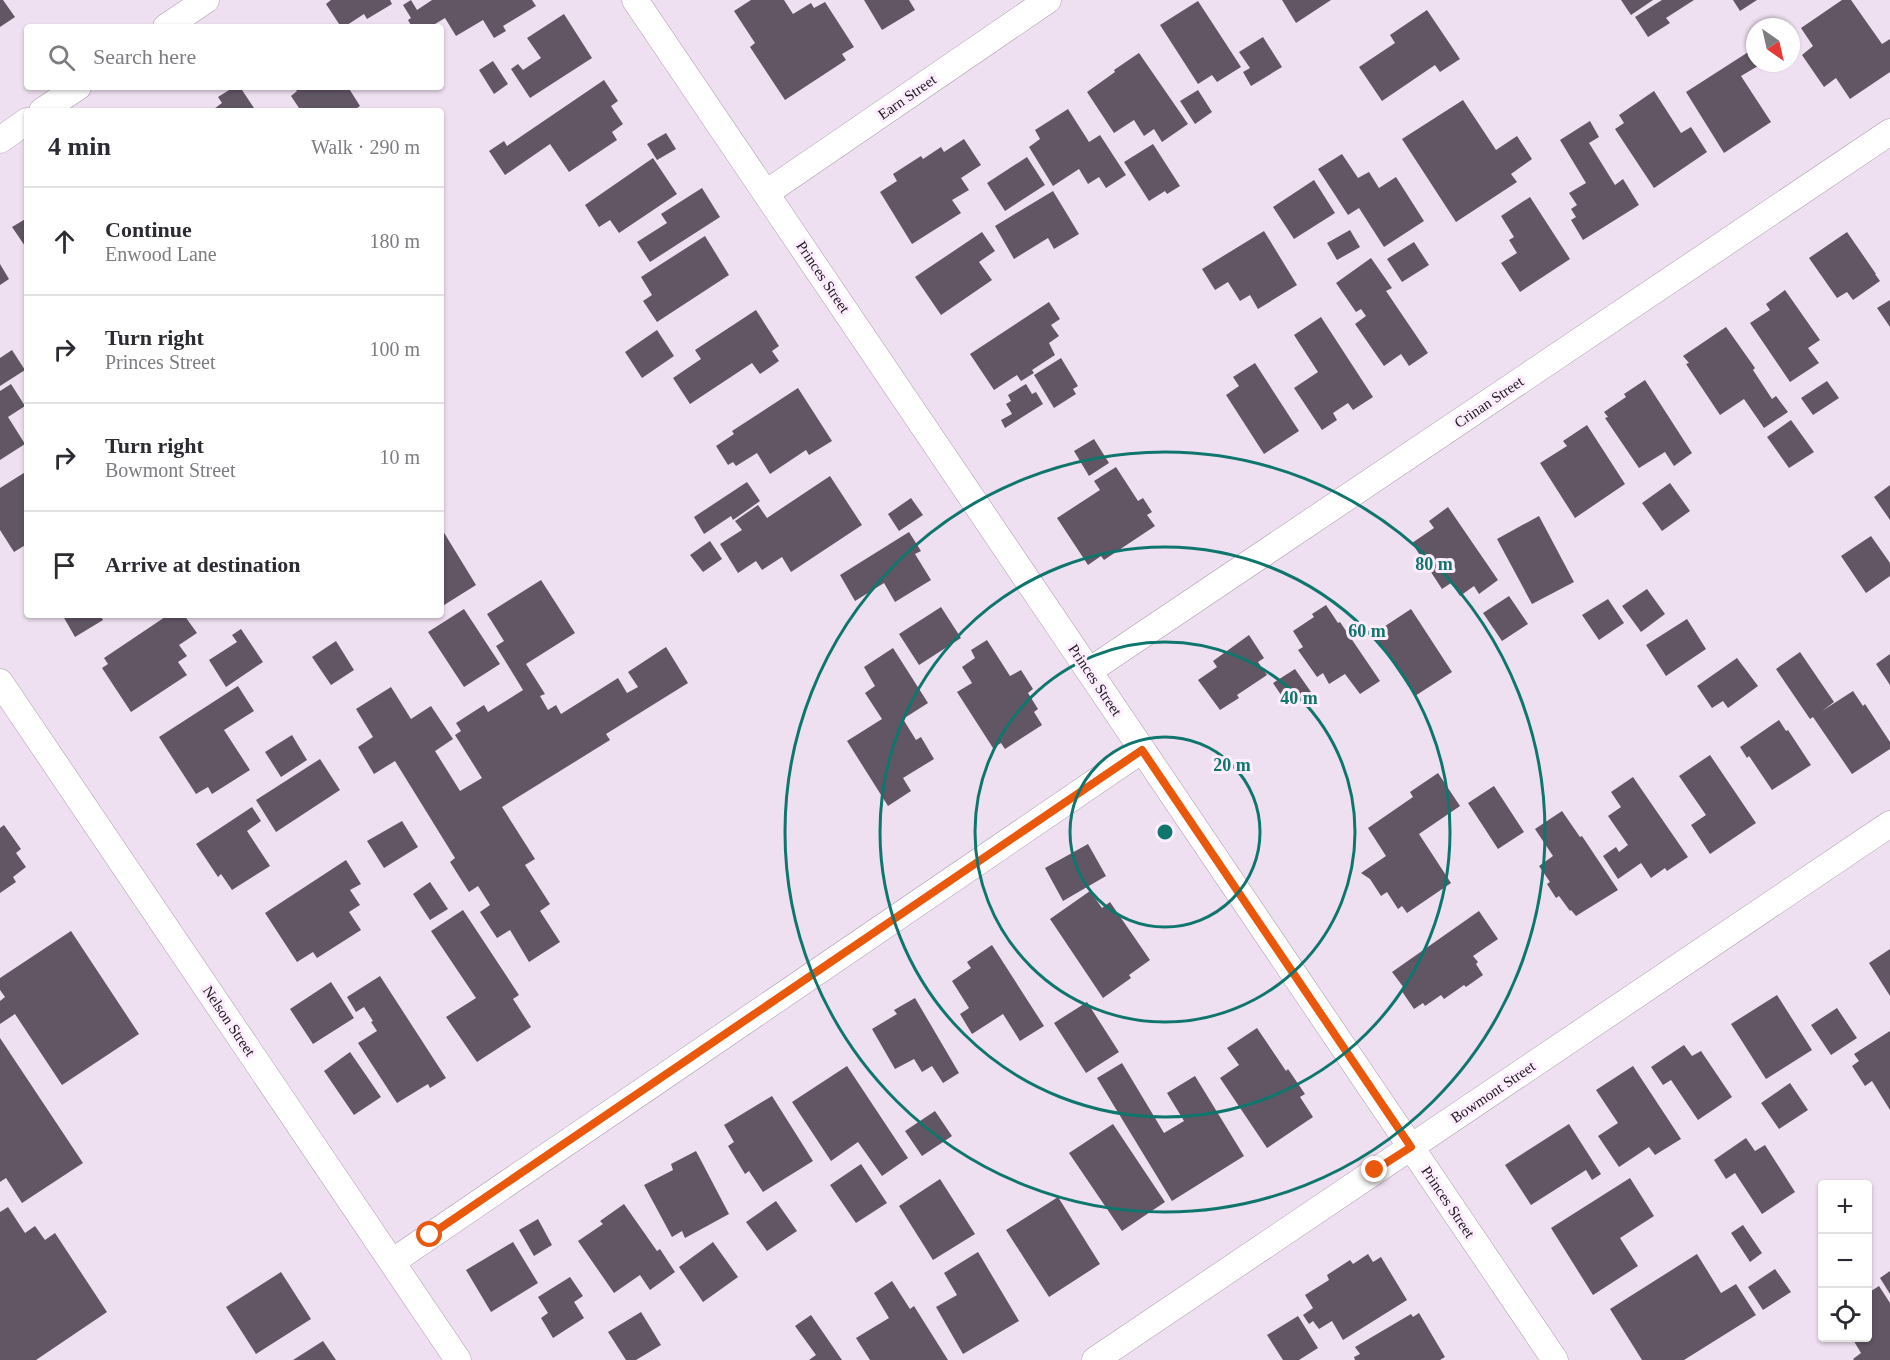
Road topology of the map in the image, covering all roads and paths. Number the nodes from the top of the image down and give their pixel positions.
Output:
1 (206, 0) edge
2 (635, 0) edge
3 (1048, 0) edge
4 (170, 24) edge
5 (74, 90) edge
6 (46, 108) edge
7 (24, 124) edge
8 (1890, 132) edge
9 (0, 140) edge
10 (766, 194) junction
11 (1089, 672) junction
12 (0, 682) edge
13 (1142, 750) junction
14 (1890, 824) edge
15 (1411, 1147) junction
16 (392, 1262) junction
17 (458, 1360) edge
18 (1095, 1360) edge
19 (1555, 1360) edge

1 - 4 street
2 - 10 street, Princes Street
3 - 10 street, Earn Street
5 - 6 street
7 - 9 street
8 - 11 street, Crinan Street
10 - 11 street, Princes Street
11 - 13 street, Princes Street
12 - 16 street, Nelson Street
13 - 15 street, Princes Street
13 - 16 street
14 - 15 street, Bowmont Street
15 - 18 street, Bowmont Street
15 - 19 street, Princes Street
16 - 17 street, Nelson Street

